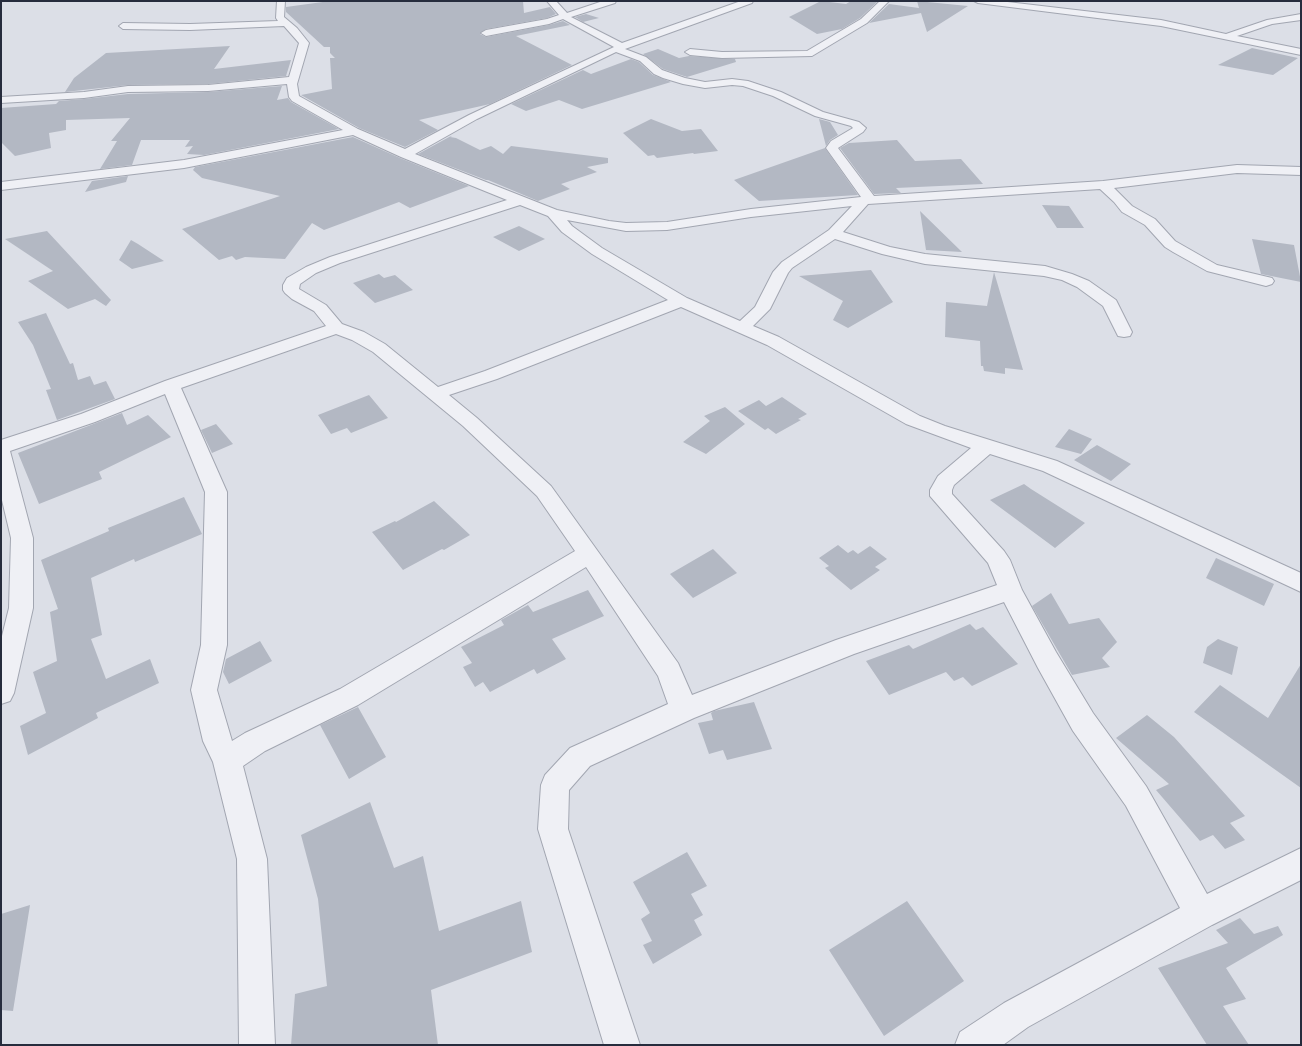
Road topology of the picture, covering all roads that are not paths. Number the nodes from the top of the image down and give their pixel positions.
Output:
1 (281, 1) edge
2 (551, 1) edge
3 (612, 1) edge
4 (749, 1) edge
5 (885, 1) edge
6 (978, 1) edge
7 (564, 16) junction
8 (1301, 17) edge
9 (285, 23) junction
10 (123, 26) dead end
11 (486, 33) dead end
12 (1228, 36) junction
13 (652, 37) junction
14 (666, 42) dead end
15 (619, 48) junction
16 (1301, 52) edge
17 (706, 62) dead end
18 (294, 80) junction
19 (1, 100) edge
20 (354, 131) junction
21 (405, 154) junction
22 (1301, 171) edge
23 (1103, 185) junction
24 (1, 186) edge
25 (521, 200) junction
26 (867, 201) junction
27 (553, 213) junction
28 (834, 233) junction
29 (1266, 281) dead end
30 (681, 301) junction
31 (336, 328) junction
32 (742, 328) junction
33 (1124, 332) dead end
34 (172, 385) junction
35 (435, 394) junction
36 (986, 446) junction
37 (1, 447) edge
38 (1, 452) edge
39 (589, 554) junction
40 (1301, 584) edge
41 (1010, 590) junction
42 (1, 693) edge
43 (684, 710) junction
44 (227, 760) junction
45 (1301, 863) edge
46 (1201, 914) junction
47 (257, 1045) edge
48 (622, 1045) edge
49 (973, 1045) edge

1 - 9 street
2 - 7 street
3 - 7 street
4 - 13 street
5 - 17 street
6 - 12 street
7 - 11 street
7 - 15 street
8 - 12 street
9 - 10 street
9 - 18 street
12 - 16 street
13 - 14 street
13 - 15 street
15 - 21 street
15 - 26 street
18 - 19 street
18 - 20 street
20 - 21 street
20 - 24 street
21 - 25 street
22 - 23 street
23 - 26 street
23 - 29 street
25 - 27 street
25 - 31 street
26 - 27 street
26 - 28 street
27 - 30 street
28 - 32 street
28 - 33 street
30 - 32 street
30 - 35 street
31 - 34 street
31 - 35 street
32 - 36 street
34 - 37 street
34 - 44 street
35 - 39 street
36 - 40 street
36 - 41 street
38 - 42 street
39 - 43 street
39 - 44 street
41 - 43 street
41 - 46 street
43 - 48 street
44 - 47 street
45 - 46 street
46 - 49 street

